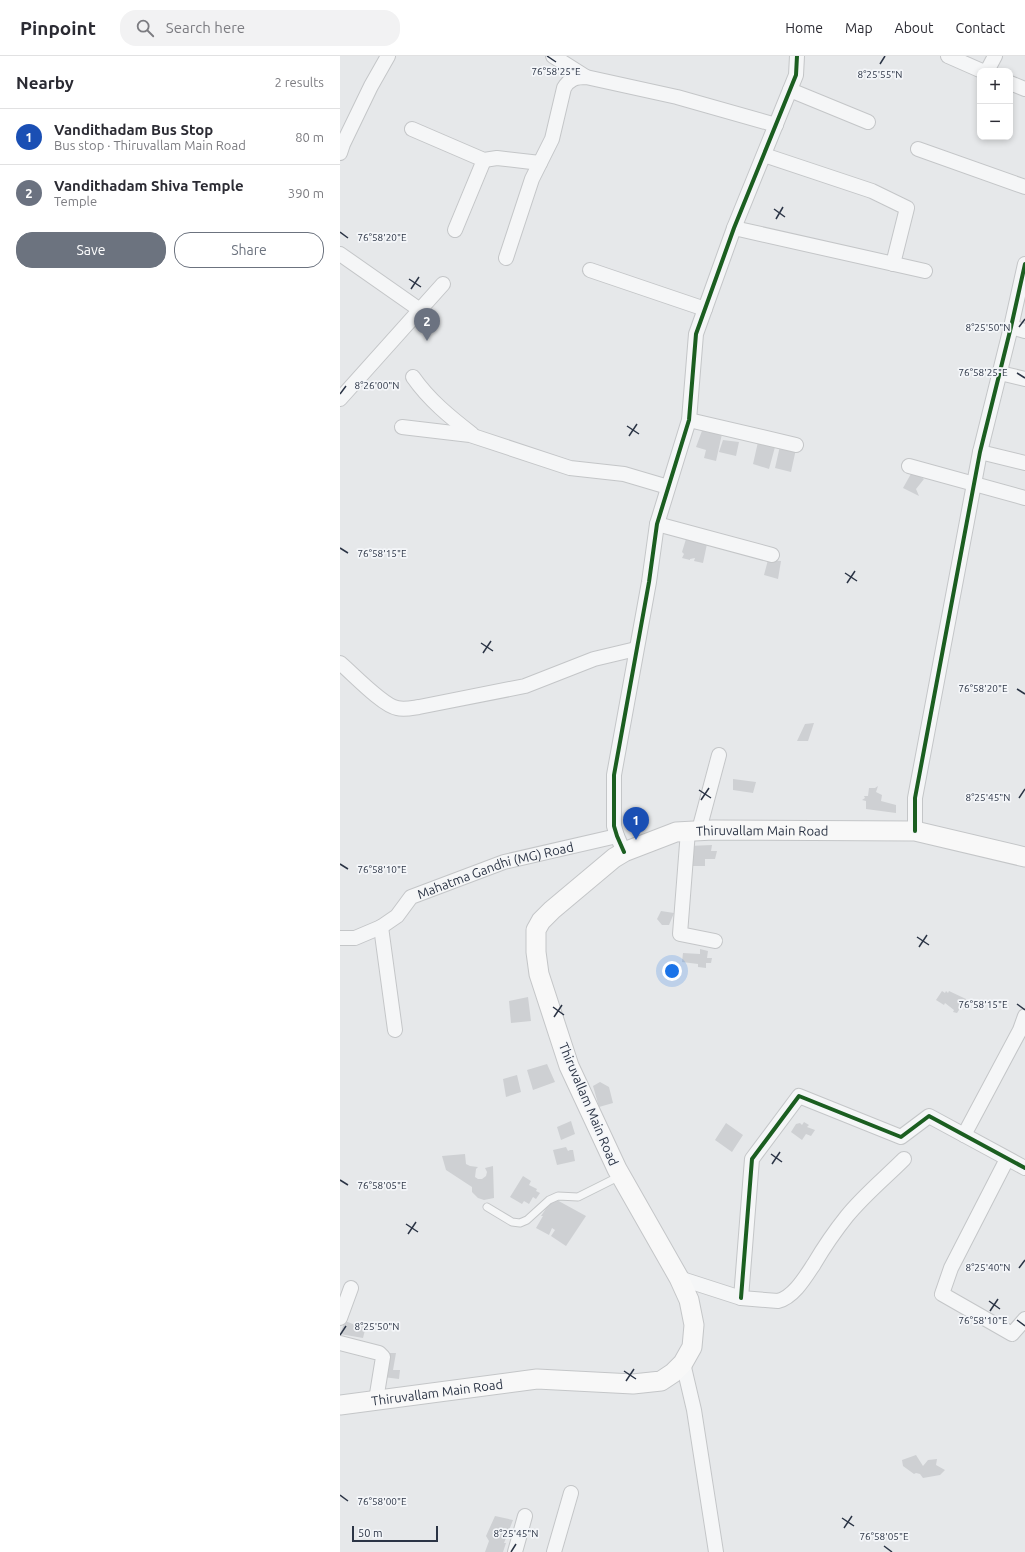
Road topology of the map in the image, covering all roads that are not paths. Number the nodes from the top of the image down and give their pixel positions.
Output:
1 (388, 56) edge
2 (553, 56) edge
3 (797, 56) edge
4 (948, 56) edge
5 (995, 56) edge
6 (989, 68) edge
7 (977, 69) edge
8 (586, 77) junction
9 (1013, 84) edge
10 (1025, 89) edge
11 (790, 90) junction
12 (868, 122) dead end
13 (776, 125) junction
14 (412, 129) dead end
15 (341, 146) edge
16 (918, 149) dead end
17 (764, 155) junction
18 (484, 160) junction
19 (540, 163) junction
20 (1025, 187) edge
21 (734, 228) junction
22 (455, 230) dead end
23 (340, 254) edge
24 (506, 258) dead end
25 (894, 264) junction
26 (1025, 264) edge
27 (590, 270) dead end
28 (925, 271) dead end
29 (443, 284) dead end
30 (705, 309) junction
31 (420, 310) junction
32 (1011, 327) junction
33 (1025, 331) edge
34 (1000, 373) junction
35 (413, 377) dead end
36 (1025, 380) edge
37 (340, 399) edge
38 (689, 420) junction
39 (402, 427) dead end
40 (476, 436) junction
41 (796, 445) dead end
42 (980, 452) junction
43 (1025, 463) edge
44 (909, 466) dead end
45 (974, 484) junction
46 (668, 487) junction
47 (1025, 498) edge
48 (657, 524) junction
49 (772, 555) dead end
50 (636, 649) junction
51 (340, 663) edge
52 (719, 755) dead end
53 (693, 831) junction
54 (915, 831) junction
55 (620, 844) junction
56 (1025, 857) edge
57 (381, 927) junction
58 (340, 938) edge
59 (715, 941) dead end
60 (1025, 1016) edge
61 (395, 1030) dead end
62 (964, 1135) junction
63 (904, 1159) dead end
64 (1007, 1159) junction
65 (1025, 1168) edge
66 (620, 1176) junction
67 (488, 1207) dead end
68 (679, 1278) junction
69 (351, 1288) dead end
70 (741, 1298) junction
71 (340, 1318) edge
72 (1025, 1319) edge
73 (340, 1343) edge
74 (683, 1363) junction
75 (376, 1400) junction
76 (340, 1405) edge
77 (571, 1493) dead end
78 (525, 1516) dead end
79 (515, 1552) edge
80 (554, 1552) edge
81 (716, 1552) edge

1 - 15 street
2 - 8 street
3 - 11 street
4 - 7 street
5 - 6 street
8 - 13 street
8 - 19 street
9 - 10 street
11 - 12 street
11 - 13 street
13 - 17 street
14 - 18 street
16 - 20 street
17 - 21 street
17 - 25 street
18 - 19 street
18 - 22 street
19 - 24 street
21 - 25 street
21 - 30 street
23 - 31 street
25 - 28 street
26 - 32 street
27 - 30 street
29 - 31 street
30 - 38 street
31 - 37 street
32 - 33 street
32 - 34 street
34 - 36 street
34 - 42 street
35 - 40 street
38 - 41 street
38 - 46 street
39 - 40 street
40 - 46 street
42 - 43 street
42 - 45 street
44 - 45 street
45 - 47 street
45 - 54 street
46 - 48 street
48 - 49 street
48 - 50 street
50 - 51 street
50 - 55 street
52 - 53 street
53 - 54 main road, Thiruvallam Main Road
53 - 55 main road, Thiruvallam Main Road
53 - 59 street
54 - 56 main road, Thiruvallam Main Road
55 - 57 street, Mahatma Gandhi (MG) Road
55 - 66 main road, Thiruvallam Main Road
57 - 58 street, Mahatma Gandhi (MG) Road
57 - 61 street
60 - 62 street
62 - 64 street
62 - 70 street
63 - 70 street
64 - 65 street
64 - 72 street
66 - 67 lane
66 - 68 main road, Thiruvallam Main Road
68 - 70 street
68 - 74 main road, Thiruvallam Main Road
69 - 71 street
73 - 75 street
74 - 75 main road, Thiruvallam Main Road
74 - 81 street
75 - 76 main road, Thiruvallam Main Road
77 - 80 street
78 - 79 street

